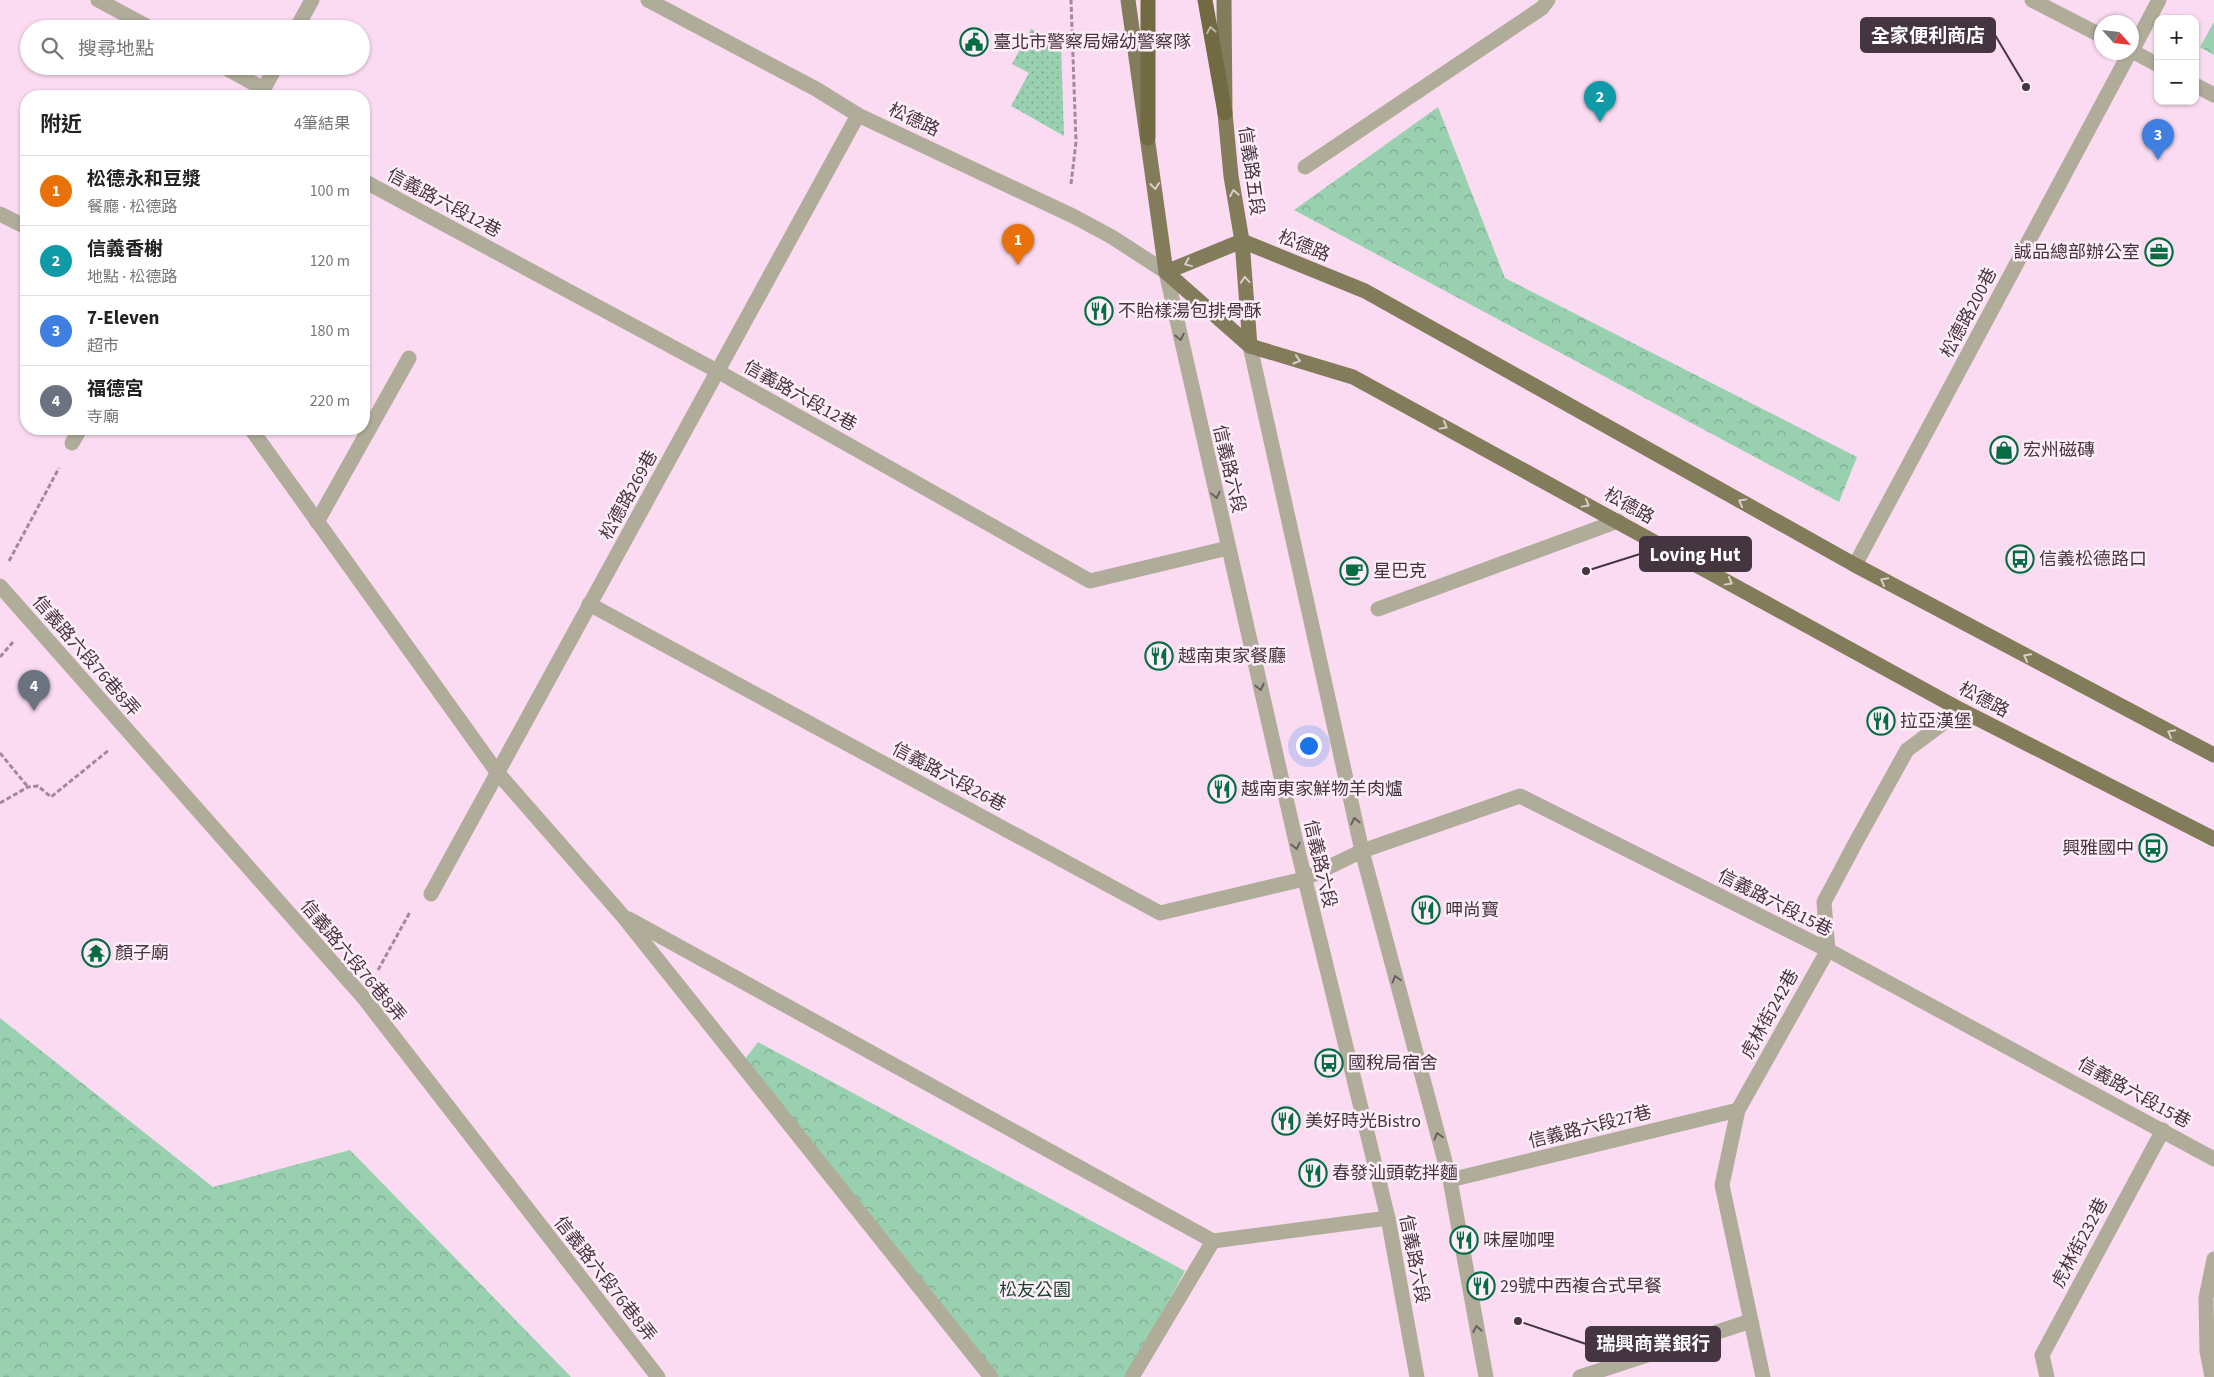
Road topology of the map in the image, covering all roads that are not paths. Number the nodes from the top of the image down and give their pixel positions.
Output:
1 (98, 0) edge
2 (312, 0) edge
3 (648, 0) edge
4 (1128, 0) edge
5 (1148, 0) edge
6 (1205, 0) edge
7 (1224, 0) edge
8 (1548, 0) edge
9 (2032, 0) edge
10 (2159, 0) edge
11 (135, 20) edge
12 (301, 20) edge
13 (2094, 32) edge
14 (2139, 36) edge
15 (2139, 55) edge
16 (2126, 60) edge
17 (2154, 62) edge
18 (235, 75) edge
19 (271, 75) edge
20 (2199, 87) edge
21 (258, 90) edge
22 (264, 90) edge
23 (2214, 95) edge
24 (1225, 113) junction
25 (858, 115) junction
26 (1148, 138) junction
27 (1305, 167) dead end
28 (370, 184) edge
29 (0, 214) edge
30 (20, 224) edge
31 (1242, 241) junction
32 (1166, 272) junction
33 (1250, 346) junction
34 (409, 358) dead end
35 (719, 372) junction
36 (370, 428) edge
37 (77, 435) edge
38 (255, 435) edge
39 (366, 435) edge
40 (72, 443) road end
41 (1618, 521) junction
42 (317, 522) junction
43 (1228, 548) junction
44 (1855, 565) junction
45 (0, 586) edge
46 (590, 604) junction
47 (1378, 608) dead end
48 (1961, 710) junction
49 (2214, 756) edge
50 (497, 772) junction
51 (2214, 839) edge
52 (1362, 851) junction
53 (1304, 879) junction
54 (431, 894) road end
55 (622, 915) junction
56 (1828, 950) junction
57 (1738, 1110) junction
58 (2163, 1130) junction
59 (2214, 1159) edge
60 (1450, 1180) junction
61 (1388, 1218) junction
62 (1213, 1241) junction
63 (2214, 1258) edge
64 (1751, 1321) junction
65 (658, 1377) edge
66 (991, 1377) edge
67 (1132, 1377) edge
68 (1417, 1377) edge
69 (1486, 1377) edge
70 (1580, 1377) edge
71 (1763, 1377) edge
72 (2047, 1377) edge
73 (2212, 1377) edge

1 - 11 street
2 - 12 street
3 - 25 street, 松德路
4 - 26 main road
5 - 26 highway
24 -> 6 highway
7 - 24 main road, 信義路五段
8 - 27 street
9 - 13 street
10 - 14 street, 松德路200巷
15 - 17 street
16 - 44 street, 松德路200巷
18 - 21 street
19 - 22 street
20 - 23 street
31 -> 24 main road, 信義路五段
25 - 32 street, 松德路
25 - 35 street, 松德路269巷
26 -> 32 main road
28 - 35 street, 信義路六段12巷
29 - 30 street
31 -> 32 main road
33 -> 31 main road, 信義路五段
44 -> 31 main road, 松德路
32 - 33 main road, 松德路
32 -> 43 street, 信義路六段
33 -> 41 main road, 松德路
52 -> 33 street
34 - 36 street
35 - 43 street, 信義路六段12巷
35 - 46 street, 松德路269巷
37 - 40 street
38 - 42 street
39 - 42 street
41 - 47 street
41 -> 48 main road, 松德路
42 - 50 street
43 -> 53 street, 信義路六段
49 -> 44 main road, 松德路
45 - 65 street, 信義路六段76巷8弄
46 - 50 street, 松德路269巷
46 - 53 street, 信義路六段26巷
48 - 51 main road, 松德路
48 - 56 street
50 - 54 street, 松德路269巷
50 - 55 street
52 - 53 street, 信義路六段15巷
52 - 56 street, 信義路六段15巷
60 -> 52 street
53 - 61 street, 信義路六段
55 - 62 street
55 - 66 street
56 - 57 street, 虎林街242巷
56 - 58 street, 信義路六段15巷
57 - 60 street, 信義路六段27巷
57 - 64 street, 虎林街242巷
58 - 59 street, 信義路六段15巷
58 - 72 street, 虎林街232巷
69 -> 60 street
61 - 62 street
61 - 68 street, 信義路六段
62 - 67 street
63 - 73 street
64 - 70 street
64 - 71 street, 虎林街242巷

